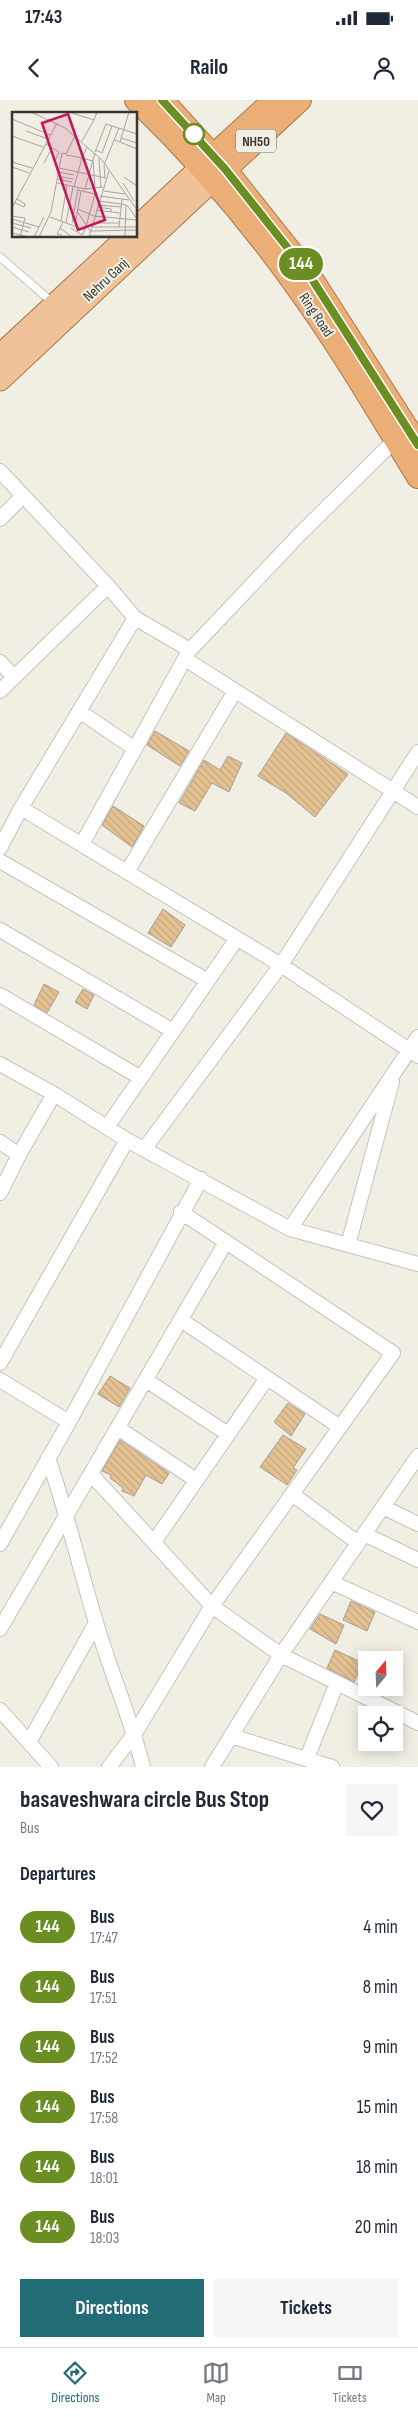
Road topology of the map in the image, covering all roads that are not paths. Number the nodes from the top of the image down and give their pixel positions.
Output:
1 (136, 100) edge
2 (162, 100) edge
3 (274, 100) edge
4 (300, 100) edge
5 (213, 168) junction
6 (138, 226) edge
7 (126, 238) edge
8 (0, 257) edge
9 (55, 305) junction
10 (2, 349) edge
11 (0, 380) edge
12 (395, 440) junction
13 (418, 445) edge
14 (0, 471) edge
15 (418, 477) edge
16 (23, 496) junction
17 (0, 519) edge
18 (108, 586) junction
19 (135, 618) junction
20 (187, 655) junction
21 (0, 662) edge
22 (14, 677) junction
23 (0, 691) edge
24 (235, 691) junction
25 (79, 711) junction
26 (135, 749) junction
27 (418, 752) edge
28 (393, 791) junction
29 (418, 807) edge
30 (21, 808) junction
31 (82, 844) junction
32 (0, 848) edge
33 (0, 861) edge
34 (127, 872) junction
35 (0, 930) edge
36 (236, 940) junction
37 (281, 965) junction
38 (208, 981) junction
39 (0, 995) edge
40 (173, 1030) junction
41 (418, 1037) edge
42 (413, 1053) edge
43 (0, 1064) edge
44 (394, 1071) junction
45 (141, 1078) junction
46 (54, 1094) junction
47 (107, 1127) junction
48 (127, 1140) junction
49 (0, 1142) edge
50 (144, 1148) junction
51 (19, 1155) junction
52 (201, 1179) junction
53 (0, 1193) edge
54 (181, 1212) junction
55 (290, 1230) junction
56 (226, 1242) junction
57 (348, 1246) junction
58 (418, 1264) edge
59 (181, 1320) junction
60 (0, 1363) edge
61 (267, 1378) junction
62 (0, 1380) edge
63 (146, 1380) junction
64 (69, 1422) junction
65 (340, 1427) junction
66 (118, 1428) junction
67 (228, 1434) junction
68 (417, 1457) edge
69 (48, 1458) junction
70 (92, 1474) junction
71 (196, 1480) junction
72 (292, 1494) junction
73 (383, 1507) junction
74 (68, 1516) junction
75 (418, 1524) edge
76 (361, 1539) junction
77 (154, 1542) junction
78 (0, 1544) edge
79 (418, 1560) edge
80 (331, 1582) junction
81 (212, 1606) junction
82 (418, 1622) edge
83 (96, 1623) junction
84 (0, 1629) edge
85 (281, 1655) junction
86 (337, 1683) junction
87 (0, 1710) edge
88 (418, 1723) edge
89 (135, 1733) junction
90 (231, 1736) junction
91 (29, 1742) junction
92 (307, 1758) junction
93 (50, 1767) edge
94 (109, 1767) edge
95 (143, 1767) edge
96 (212, 1767) edge
97 (332, 1767) edge

1 - 5 highway, Ring Road / NH50
2 - 5 highway, Ring Road / NH50
3 - 5 highway, NH50
4 - 5 highway, NH50
5 - 6 main road
5 - 11 main road, Nehru Ganj
5 - 12 highway, Ring Road / NH50
5 - 13 highway, Ring Road / NH50
7 - 9 main road, Nehru Ganj
8 - 9 lane
9 - 10 main road, Nehru Ganj
12 - 15 highway, Ring Road / NH50
12 - 20 street
14 - 16 street
16 - 17 street
16 - 18 street
18 - 19 street
18 - 22 street
19 - 20 street
19 - 25 street
20 - 24 street
20 - 26 street
21 - 22 street
22 - 23 street
24 - 28 street
24 - 34 street
25 - 26 street
25 - 30 street
26 - 31 street
27 - 28 street
28 - 29 street
28 - 37 street
30 - 31 street
30 - 32 street
31 - 34 street
33 - 38 street
34 - 36 street
35 - 40 street
36 - 37 street
36 - 38 street
37 - 42 street
37 - 50 street
38 - 40 street
39 - 45 street
40 - 45 street
41 - 42 street
42 - 44 street
43 - 46 street
44 - 55 street
44 - 57 street
45 - 47 street
46 - 47 street
46 - 51 street
47 - 48 street
48 - 50 street
48 - 60 street
49 - 51 street
50 - 52 street
51 - 53 street
52 - 54 street
52 - 55 street
54 - 56 street
54 - 64 street
55 - 57 street
56 - 59 street
56 - 65 street
57 - 58 street
59 - 61 street
59 - 63 street
61 - 65 street
61 - 67 street
62 - 64 street
63 - 66 street
63 - 67 street
64 - 69 street
65 - 72 street
66 - 70 street
66 - 71 street
67 - 71 street
68 - 73 street
69 - 74 street
69 - 78 street
70 - 74 street
70 - 77 street
71 - 77 street
72 - 76 street
72 - 81 street
73 - 75 street
73 - 76 street
74 - 83 street
74 - 84 street
76 - 79 street
76 - 80 street
77 - 81 street
80 - 82 street
80 - 85 street
81 - 85 street
81 - 89 street
83 - 89 street
83 - 91 street
85 - 86 street
85 - 90 street
86 - 88 street
86 - 92 street
87 - 91 street
89 - 94 street
89 - 95 street
90 - 92 street
90 - 96 street
91 - 93 street
92 - 97 street

